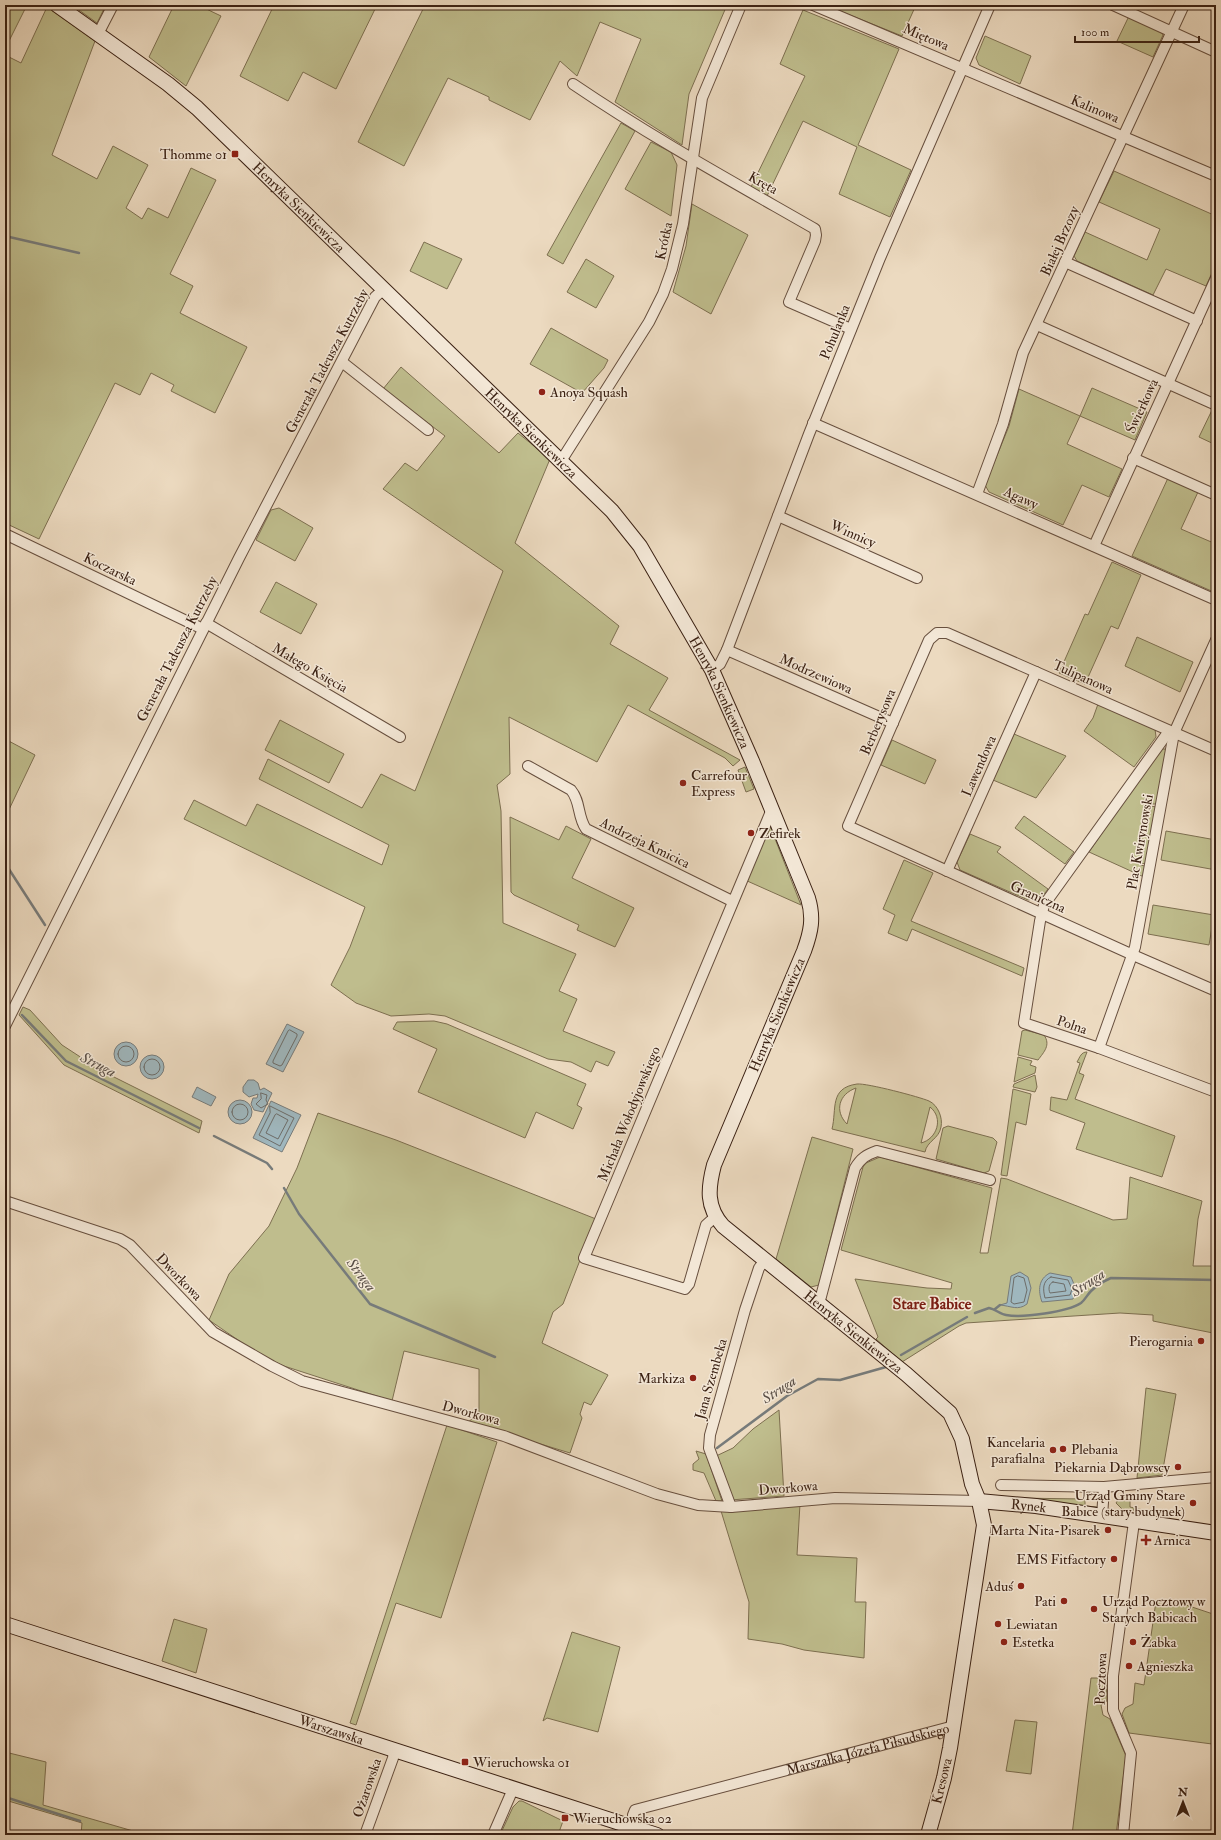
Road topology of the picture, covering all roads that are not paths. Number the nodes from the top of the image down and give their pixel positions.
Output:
1 (57, 5) edge
2 (113, 5) edge
3 (741, 5) edge
4 (813, 5) edge
5 (990, 5) edge
6 (1113, 5) edge
7 (1184, 5) edge
8 (1172, 31) junction
9 (98, 34) junction
10 (1216, 52) edge
11 (963, 67) junction
12 (573, 84) dead end
13 (1123, 136) junction
14 (693, 160) junction
15 (1216, 176) edge
16 (1066, 262) junction
17 (1216, 278) edge
18 (384, 289) junction
19 (1197, 321) junction
20 (1037, 325) junction
21 (851, 329) junction
22 (342, 362) junction
23 (1168, 384) junction
24 (1216, 405) edge
25 (813, 423) junction
26 (428, 430) dead end
27 (1133, 458) junction
28 (561, 461) junction
29 (977, 494) junction
30 (1216, 495) edge
31 (778, 516) junction
32 (5, 534) edge
33 (1094, 546) junction
34 (916, 578) dead end
35 (1216, 600) edge
36 (204, 626) junction
37 (937, 632) joint
38 (1216, 640) edge
39 (727, 650) junction
40 (712, 670) junction
41 (1036, 672) junction
42 (893, 723) junction
43 (1171, 732) junction
44 (400, 737) dead end
45 (1216, 751) edge
46 (528, 766) dead end
47 (772, 809) junction
48 (848, 826) joint
49 (947, 871) junction
50 (732, 901) junction
51 (1042, 914) junction
52 (1132, 955) junction
53 (1216, 991) edge
54 (5, 1026) edge
55 (1099, 1048) junction
56 (1216, 1092) edge
57 (990, 1180) dead end
58 (5, 1201) edge
59 (715, 1217) junction
60 (765, 1260) junction
61 (819, 1304) junction
62 (1215, 1474) edge
63 (1001, 1485) dead end
64 (1104, 1487) junction
65 (979, 1501) junction
66 (731, 1507) junction
67 (1102, 1517) junction
68 (1134, 1522) junction
69 (1216, 1533) edge
70 (5, 1624) edge
71 (954, 1726) junction
72 (394, 1750) junction
73 (513, 1789) junction
74 (633, 1815) dead end
75 (366, 1835) edge
76 (493, 1835) edge
77 (657, 1835) edge
78 (928, 1835) edge
79 (1123, 1835) edge

1 - 9 street, Henryka Sienkiewicza
2 - 9 street
3 - 14 street, Krótka
4 - 11 street, Miętowa
5 - 11 street, Pohulanka
6 - 8 street
7 - 8 street, Białej Brzozy
8 - 10 street
8 - 13 street, Białej Brzozy
9 - 18 street, Henryka Sienkiewicza
11 - 13 street, Kalinowa
11 - 21 street, Pohulanka
12 - 14 street, Kręta
13 - 15 street, Kalinowa
13 - 16 street, Białej Brzozy
14 - 21 street, Kręta
14 - 28 street, Krótka
16 - 19 street
16 - 20 street, Białej Brzozy
17 - 19 street, Świerkowa
18 - 22 street, Generała Tadeusza Kutrzeby
18 - 28 street, Henryka Sienkiewicza
19 - 23 street, Świerkowa
20 - 23 street
20 - 29 street, Białej Brzozy
21 - 25 street, Pohulanka
22 - 26 street
22 - 36 street, Generała Tadeusza Kutrzeby
23 - 24 street
23 - 27 street, Świerkowa
25 - 29 street, Agawy
25 - 31 street, Pohulanka
27 - 30 street
27 - 33 street, Świerkowa
28 - 40 street, Henryka Sienkiewicza
29 - 33 street, Agawy
31 - 34 street, Winnicy
31 - 39 street, Pohulanka
32 - 36 street, Koczarska
33 - 35 street, Agawy
36 - 44 street, Małego Księcia
36 - 54 street, Generała Tadeusza Kutrzeby
37 - 41 street, Tulipanowa
37 - 42 street, Berberysowa
38 - 43 street
39 - 40 street, Pohulanka
39 - 42 street, Modrzewiowa
40 - 47 street, Henryka Sienkiewicza
41 - 43 street, Tulipanowa
41 - 49 street, Lawendowa
42 - 48 street, Berberysowa
43 - 45 street, Tulipanowa
43 - 51 street, Plac Kwirynowski
43 - 52 street, Plac Kwirynowski
46 - 50 street, Andrzeja Kmicica
47 - 50 street, Michała Wołodyjowskiego
47 - 59 street, Henryka Sienkiewicza
48 - 49 street, Graniczna
49 - 51 street, Graniczna
50 - 59 street, Michała Wołodyjowskiego
51 - 52 street, Graniczna
51 - 55 street, Polna
52 - 53 street, Graniczna
52 - 55 street, Plac Kwirynowski
55 - 56 street, Polna
57 - 61 street
58 - 66 street, Dworkowa
59 - 60 street, Henryka Sienkiewicza
60 - 61 street, Henryka Sienkiewicza
60 - 66 street, Jana Szembeka
61 - 65 street, Henryka Sienkiewicza
62 - 64 street, Rynek
63 - 64 street, Rynek
64 - 67 street
65 - 66 street, Dworkowa
65 - 67 street, Rynek
65 - 71 street, Marszałka Józefa Piłsudskiego
67 - 68 street, Rynek
68 - 69 street, Rynek
68 - 79 street, Pocztowa
70 - 72 street, Warszawska
71 - 74 street, Marszałka Józefa Piłsudskiego
71 - 78 street, Kresowa
72 - 73 street, Warszawska
72 - 75 street, Ożarowska
73 - 76 street
73 - 77 street, Warszawska

